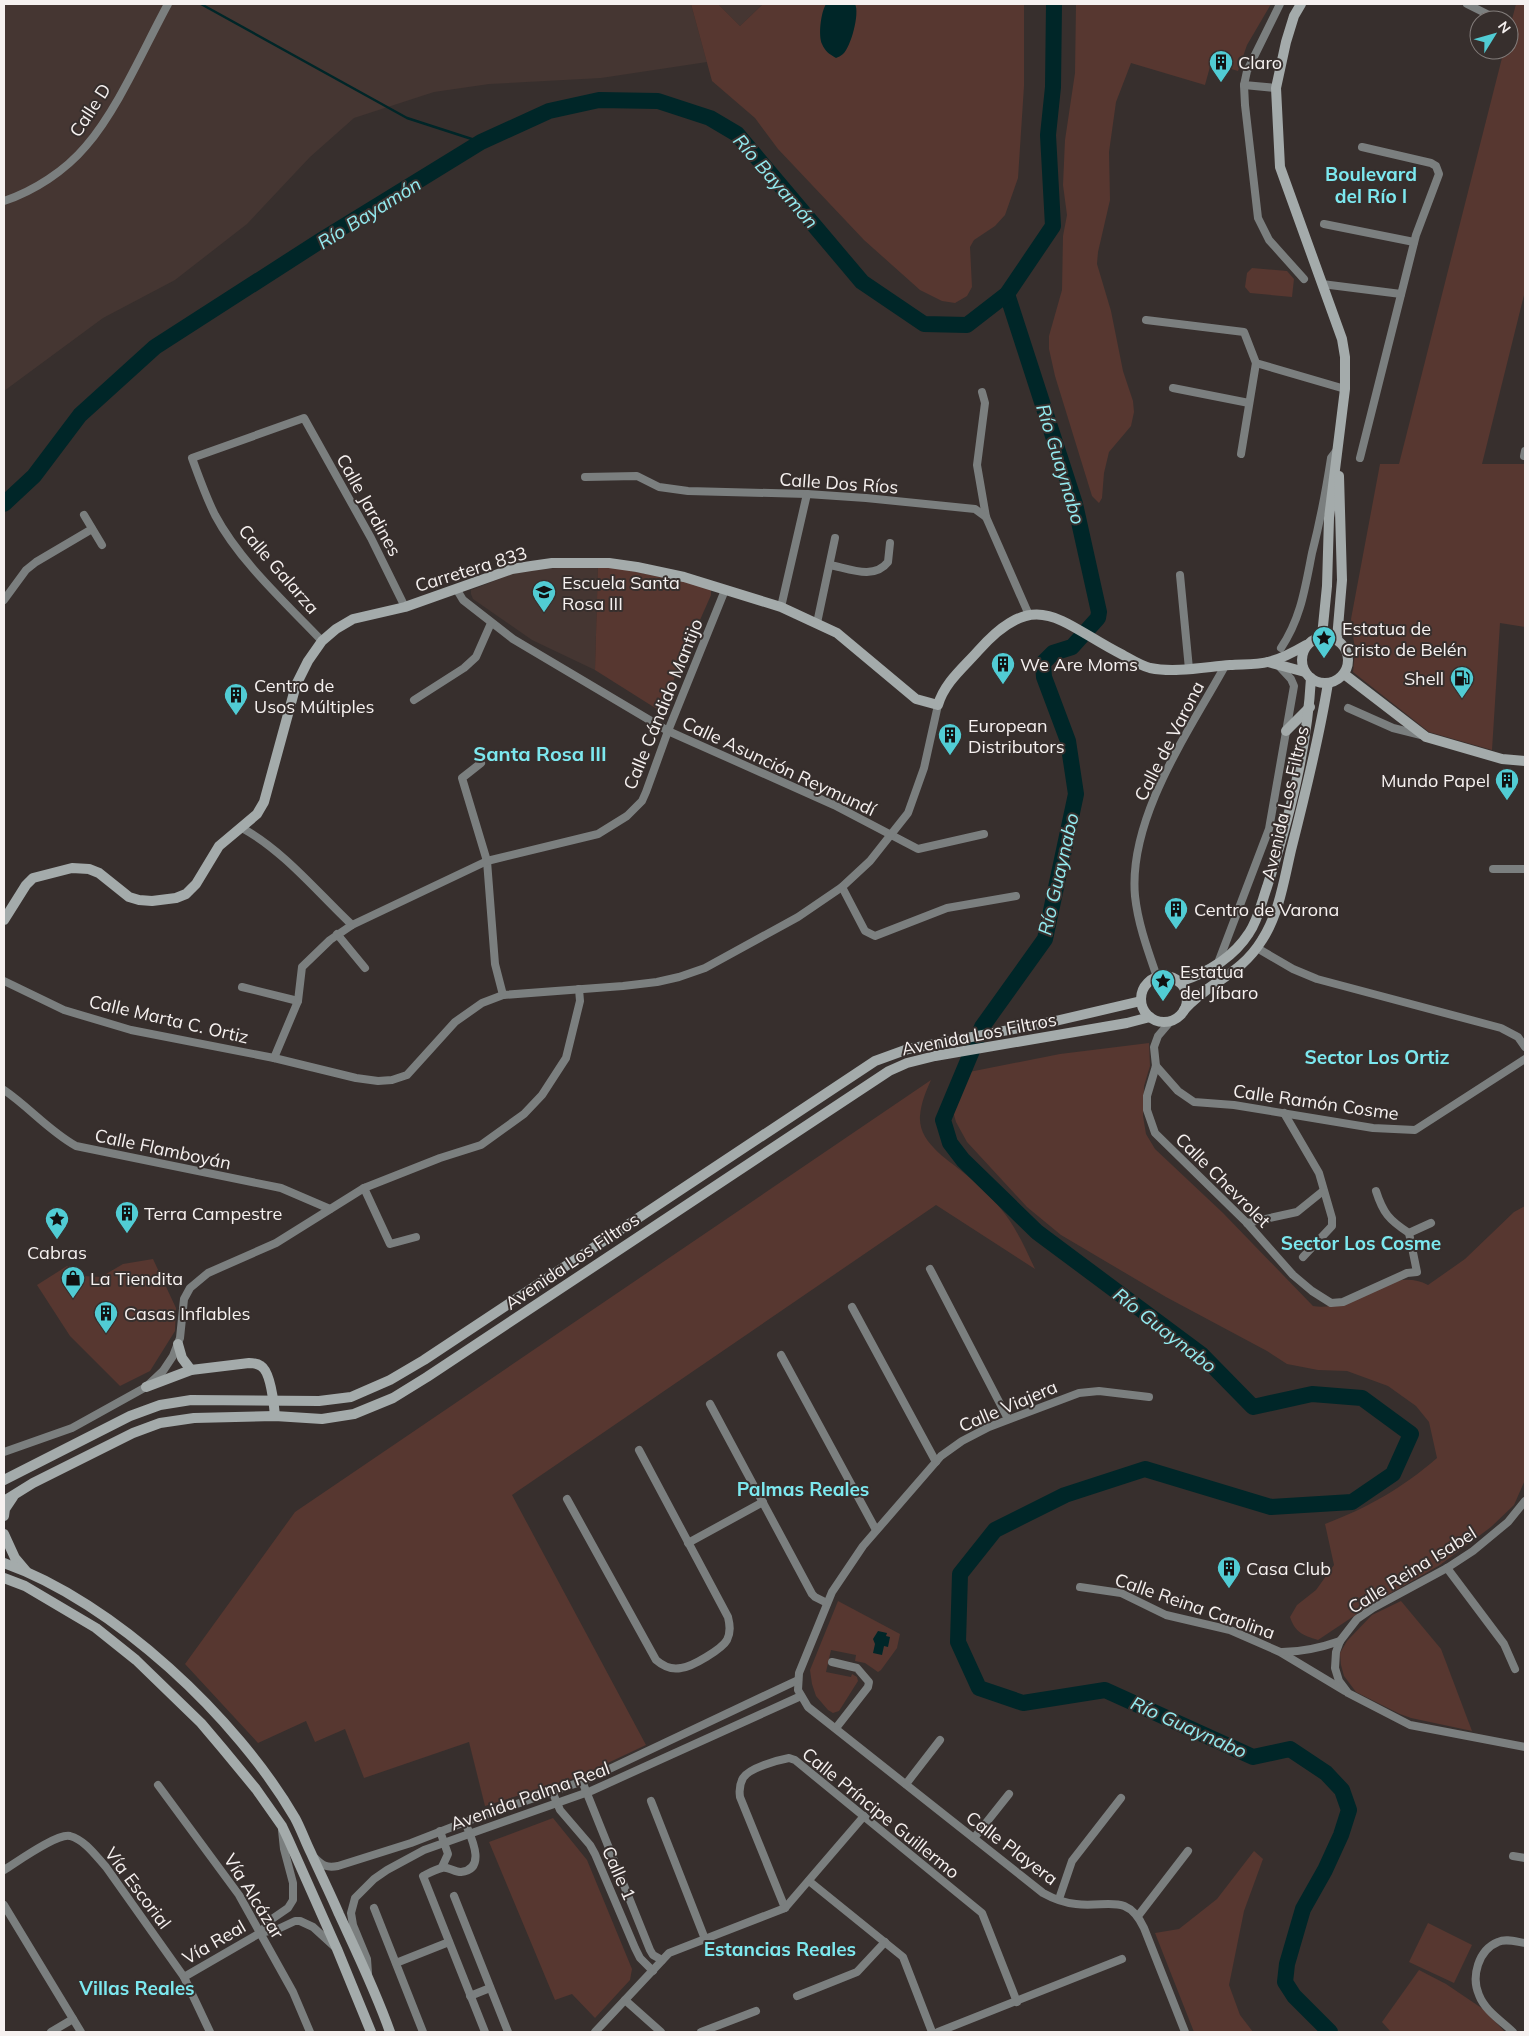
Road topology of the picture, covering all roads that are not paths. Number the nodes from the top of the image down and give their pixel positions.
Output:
1 (168, 4) edge
2 (1280, 4) edge
3 (1301, 4) edge
4 (1467, 4) edge
5 (1479, 10) edge
6 (1244, 85) junction
7 (1276, 88) junction
8 (1362, 147) dead end
9 (4, 200) edge
10 (1324, 224) dead end
11 (1414, 242) junction
12 (1304, 280) dead end
13 (1322, 284) junction
14 (1401, 294) junction
15 (1146, 320) dead end
16 (1256, 363) junction
17 (1172, 388) dead end
18 (1345, 389) junction
19 (982, 392) dead end
20 (1249, 403) junction
21 (304, 418) joint
22 (1338, 450) junction
23 (1241, 454) dead end
24 (1360, 458) dead end
25 (585, 477) dead end
26 (807, 494) junction
27 (84, 515) dead end
28 (986, 517) junction
29 (92, 529) junction
30 (835, 538) dead end
31 (890, 543) dead end
32 (102, 545) dead end
33 (830, 566) junction
34 (1180, 575) dead end
35 (457, 590) junction
36 (725, 590) junction
37 (4, 600) edge
38 (406, 607) junction
39 (781, 607) junction
40 (1028, 614) junction
41 (491, 623) junction
42 (817, 623) junction
43 (1322, 636) junction
44 (1337, 639) junction
45 (322, 640) junction
46 (1306, 645) junction
47 (1281, 648) dead end
48 (1273, 664) junction
49 (1225, 666) junction
50 (1189, 669) junction
51 (1344, 674) junction
52 (1308, 675) junction
53 (1328, 683) junction
54 (414, 700) dead end
55 (938, 705) junction
56 (1310, 707) junction
57 (1348, 708) dead end
58 (668, 731) junction
59 (1286, 732) junction
60 (1426, 736) junction
61 (1525, 762) edge
62 (481, 763) dead end
63 (242, 828) junction
64 (984, 834) dead end
65 (890, 835) junction
66 (487, 861) junction
67 (1493, 869) dead end
68 (1525, 869) edge
69 (842, 887) junction
70 (1016, 896) dead end
71 (4, 920) edge
72 (352, 925) junction
73 (338, 934) junction
74 (1257, 948) junction
75 (1218, 964) junction
76 (365, 968) dead end
77 (1157, 977) junction
78 (4, 981) edge
79 (1179, 982) junction
80 (242, 987) dead end
81 (579, 989) junction
82 (503, 995) junction
83 (298, 1001) junction
84 (1141, 1001) junction
85 (1184, 1010) junction
86 (1150, 1017) junction
87 (1170, 1022) junction
88 (1525, 1047) edge
89 (274, 1058) junction
90 (1525, 1059) edge
91 (1156, 1066) junction
92 (4, 1090) edge
93 (1284, 1113) junction
94 (364, 1188) junction
95 (1323, 1191) junction
96 (1376, 1191) dead end
97 (330, 1209) junction
98 (1248, 1222) junction
99 (1431, 1223) dead end
100 (1409, 1234) junction
101 (416, 1237) dead end
102 (1303, 1257) dead end
103 (930, 1269) dead end
104 (852, 1307) dead end
105 (178, 1344) junction
106 (781, 1355) dead end
107 (191, 1370) junction
108 (146, 1387) junction
109 (1149, 1397) dead end
110 (273, 1400) junction
111 (710, 1404) dead end
112 (275, 1416) junction
113 (1008, 1419) junction
114 (639, 1450) dead end
115 (4, 1452) edge
116 (936, 1462) junction
117 (4, 1480) edge
118 (17, 1492) junction
119 (567, 1499) dead end
120 (4, 1500) edge
121 (764, 1502) junction
122 (1524, 1506) edge
123 (4, 1516) edge
124 (876, 1530) junction
125 (4, 1534) edge
126 (688, 1543) junction
127 (4, 1563) edge
128 (1447, 1568) junction
129 (33, 1575) junction
130 (4, 1578) edge
131 (1080, 1588) dead end
132 (828, 1603) junction
133 (1340, 1641) junction
134 (1280, 1652) junction
135 (832, 1662) dead end
136 (1516, 1669) dead end
137 (798, 1680) junction
138 (1348, 1693) junction
139 (801, 1696) junction
140 (836, 1728) junction
141 (940, 1740) dead end
142 (1525, 1747) edge
143 (582, 1781) junction
144 (906, 1784) junction
145 (158, 1785) dead end
146 (552, 1791) junction
147 (587, 1793) junction
148 (1009, 1794) dead end
149 (1121, 1798) dead end
150 (651, 1801) dead end
151 (557, 1804) junction
152 (864, 1816) junction
153 (465, 1822) junction
154 (282, 1826) junction
155 (440, 1831) junction
156 (469, 1834) junction
157 (974, 1838) junction
158 (444, 1843) junction
159 (1188, 1852) dead end
160 (311, 1854) junction
161 (1513, 1856) dead end
162 (1525, 1858) edge
163 (442, 1867) junction
164 (4, 1870) edge
165 (809, 1881) junction
166 (454, 1896) dead end
167 (1059, 1900) junction
168 (4, 1905) edge
169 (374, 1908) dead end
170 (785, 1908) junction
171 (1138, 1916) junction
172 (260, 1933) junction
173 (705, 1939) junction
174 (449, 1942) junction
175 (885, 1942) junction
176 (1525, 1943) edge
177 (337, 1949) junction
178 (1122, 1959) dead end
179 (662, 1960) junction
180 (396, 1963) junction
181 (653, 1971) junction
182 (184, 1977) junction
183 (369, 1980) junction
184 (490, 1988) junction
185 (470, 1996) junction
186 (796, 1996) dead end
187 (625, 2000) junction
188 (1017, 2002) junction
189 (756, 2011) dead end
190 (73, 2019) junction
191 (51, 2032) edge
192 (81, 2032) edge
193 (210, 2032) edge
194 (310, 2032) edge
195 (372, 2032) edge
196 (390, 2032) edge
197 (423, 2032) edge
198 (485, 2032) edge
199 (508, 2032) edge
200 (595, 2032) edge
201 (661, 2032) edge
202 (701, 2032) edge
203 (932, 2032) edge
204 (938, 2032) edge
205 (1185, 2032) edge
206 (1514, 2032) edge

1 - 9 street, Calle D
2 - 6 street
3 - 7 main road
4 - 5 street
6 - 7 street
6 - 12 street
7 - 13 main road
8 - 11 street
10 - 11 street
11 - 14 street
13 - 14 street
13 - 18 main road
14 - 24 street
15 - 16 street
16 - 18 street
16 - 20 street
17 - 20 street
18 - 22 main road
19 - 28 street
20 - 23 street
21 - 38 street, Calle Jardines
21 - 45 street, Calle Galarza
22 - 43 main road
22 - 44 main road
22 - 47 street
25 - 26 street, Calle Dos Ríos
26 - 28 street, Calle Dos Ríos
26 - 39 street
27 - 29 street
28 - 40 street
29 - 32 street
29 - 37 street
30 - 33 street
31 - 33 street
33 - 42 street
34 - 50 street
35 - 36 main road, Carretera 833
35 - 38 main road, Carretera 833
35 - 41 street, Calle Asunción Reymundí
36 - 39 main road, Carretera 833
36 - 58 street, Calle Cándido Mantijo
38 - 45 main road, Carretera 833
39 - 42 main road, Carretera 833
40 - 50 main road
40 - 55 main road
41 - 54 street
41 - 58 street, Calle Asunción Reymundí
42 - 55 main road, Carretera 833
43 - 44 main road
43 - 46 main road
44 - 51 main road
45 - 63 main road, Carretera 833
46 - 48 main road
46 - 52 main road
48 - 49 main road
48 - 52 main road
48 - 59 street
49 - 50 main road
49 - 77 street, Calle de Varona
51 - 53 main road
51 - 60 main road
52 - 53 main road
52 - 56 main road, Avenida Los Filtros
53 - 74 main road, Avenida Los Filtros
55 - 65 street
56 - 59 main road
56 - 75 main road, Avenida Los Filtros
57 - 60 street
58 - 65 street, Calle Asunción Reymundí
58 - 66 street, Calle Cándido Mantijo
59 - 75 street
60 - 61 main road
62 - 66 street
63 - 71 main road, Carretera 833
63 - 72 street
64 - 65 street, Calle Asunción Reymundí
65 - 69 street
66 - 72 street, Calle Cándido Mantijo
66 - 82 street
67 - 68 street
69 - 70 street
69 - 81 street
72 - 73 street, Calle Cándido Mantijo
73 - 76 street
73 - 83 street, Calle Cándido Mantijo
74 - 85 main road, Avenida Los Filtros
74 - 88 street
75 - 79 main road, Avenida Los Filtros
77 - 79 main road
77 - 84 main road
78 - 89 street, Calle Marta C. Ortiz
79 - 85 main road
80 - 83 street
81 - 82 street
81 - 94 street
82 - 89 street, Calle Marta C. Ortiz
83 - 89 street, Calle Cándido Mantijo
84 - 86 main road
84 - 110 main road, Avenida Los Filtros
85 - 87 main road
86 - 87 main road
86 - 112 main road, Avenida Los Filtros
87 - 91 street, Calle Chevrolet
90 - 93 street, Calle Ramón Cosme
91 - 93 street, Calle Ramón Cosme
91 - 98 street, Calle Chevrolet
92 - 97 street, Calle Flamboyán
93 - 95 street
94 - 97 street
94 - 101 street
95 - 98 street
95 - 102 street
96 - 100 street
97 - 105 street
98 - 100 street, Calle Chevrolet
99 - 100 street
103 - 113 street
104 - 116 street
105 - 107 main road
105 - 108 street
106 - 124 street
107 - 108 main road
107 - 110 main road
108 - 115 street
109 - 113 street, Calle Viajera
110 - 112 main road
110 - 117 main road, Avenida Los Filtros
111 - 121 street
112 - 118 main road, Avenida Los Filtros
113 - 116 street, Calle Viajera
114 - 126 street
116 - 124 street, Calle Viajera
118 - 120 main road, Avenida Los Filtros
118 - 123 main road
119 - 126 street
121 - 126 street
121 - 132 street
122 - 128 street, Calle Reina Isabel
124 - 132 street, Calle Viajera
125 - 129 main road
127 - 129 main road
128 - 133 street, Calle Reina Isabel
128 - 136 street
129 - 160 main road
130 - 154 main road
131 - 134 street, Calle Reina Carolina
132 - 137 street, Calle Viajera
133 - 134 street
133 - 138 street, Calle Reina Isabel
134 - 138 street, Calle Reina Carolina
135 - 140 street
137 - 139 street
137 - 143 street, Avenida Palma Real
138 - 142 street
139 - 140 street, Calle Playera
139 - 147 street, Avenida Palma Real
140 - 144 street, Calle Playera
141 - 144 street
143 - 146 street, Avenida Palma Real
143 - 147 street, Calle 1
144 - 157 street, Calle Playera
145 - 172 street, Vía Alcázar
146 - 151 street, Calle 1
146 - 153 street, Avenida Palma Real
147 - 151 street, Avenida Palma Real
147 - 179 street, Calle 1
148 - 157 street
149 - 167 street
150 - 173 street
151 - 156 street, Avenida Palma Real
151 - 181 street, Calle 1
152 - 165 street
152 - 170 street, Calle Príncipe Guillermo
152 - 188 street, Calle Príncipe Guillermo
153 - 155 street, Avenida Palma Real
153 - 156 street
154 - 172 street
154 - 177 main road
155 - 158 street
155 - 160 street, Avenida Palma Real
156 - 158 street, Avenida Palma Real
156 - 163 street
157 - 167 street, Calle Playera
158 - 163 street
158 - 183 street, Avenida Palma Real
159 - 171 street
160 - 183 main road
161 - 162 street
163 - 174 street
164 - 182 street, Vía Escorial
165 - 170 street
165 - 175 street
166 - 184 street
167 - 171 street, Calle Playera
168 - 190 street
169 - 180 street
170 - 173 street
171 - 205 street
172 - 177 street
172 - 182 street, Vía Real
172 - 194 street, Vía Alcázar
173 - 179 street
174 - 180 street
174 - 185 street
175 - 186 street
175 - 203 street
176 - 206 street
177 - 195 main road
178 - 188 street
179 - 181 street
180 - 197 street
181 - 187 street
182 - 193 street, Vía Escorial
183 - 196 main road
184 - 185 street
184 - 199 street
185 - 198 street
187 - 200 street
187 - 201 street
188 - 204 street
189 - 202 street
190 - 191 street
190 - 192 street

